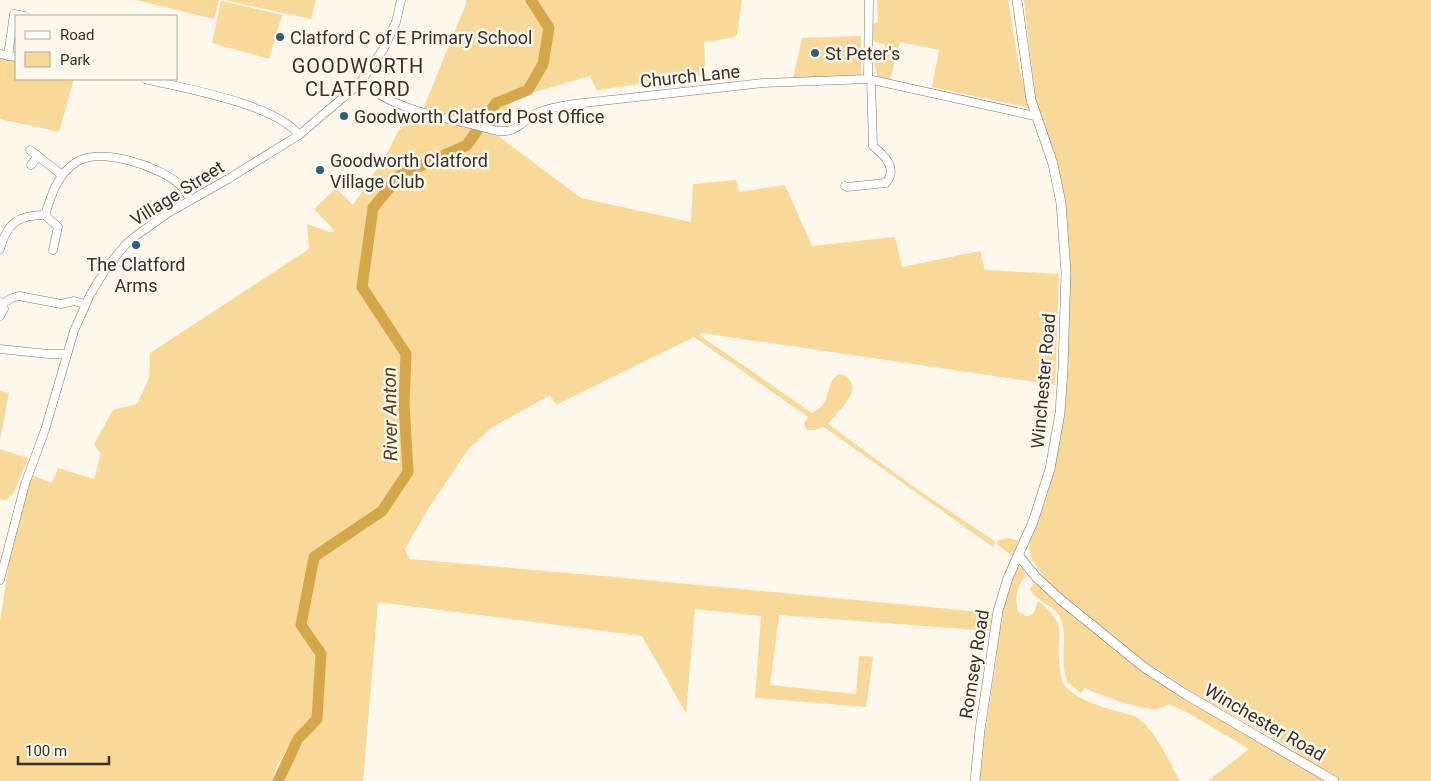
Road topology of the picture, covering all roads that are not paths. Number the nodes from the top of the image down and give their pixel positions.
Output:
1 (402, 0) edge
2 (869, 0) edge
3 (1017, 0) edge
4 (20, 15) edge
5 (8, 56) edge
6 (869, 79) junction
7 (149, 80) edge
8 (362, 80) junction
9 (1035, 116) junction
10 (299, 135) junction
11 (30, 150) dead end
12 (38, 156) junction
13 (31, 165) dead end
14 (62, 175) junction
15 (845, 186) dead end
16 (190, 200) junction
17 (45, 215) junction
18 (52, 244) dead end
19 (0, 249) edge
20 (1, 303) edge
21 (85, 304) junction
22 (0, 316) edge
23 (0, 349) edge
24 (66, 354) junction
25 (1019, 556) junction
26 (0, 578) edge
27 (975, 781) edge
28 (1334, 781) edge

1 - 8 street, Village Street
2 - 6 street
3 - 9 main road, Winchester Road
4 - 5 street
6 - 8 street, Church Lane
6 - 9 street, Church Lane
6 - 15 street
7 - 10 street
8 - 10 street, Village Street
9 - 25 main road, Winchester Road
10 - 16 street, Village Street
11 - 12 street
12 - 13 street
12 - 14 street
14 - 16 street
14 - 17 street
16 - 21 street, Village Street
17 - 18 street
17 - 19 street
20 - 21 street
20 - 22 street
21 - 24 street, Village Street
23 - 24 street
24 - 26 street, Village Street
25 - 27 main road, Romsey Road
25 - 28 main road, Winchester Road

